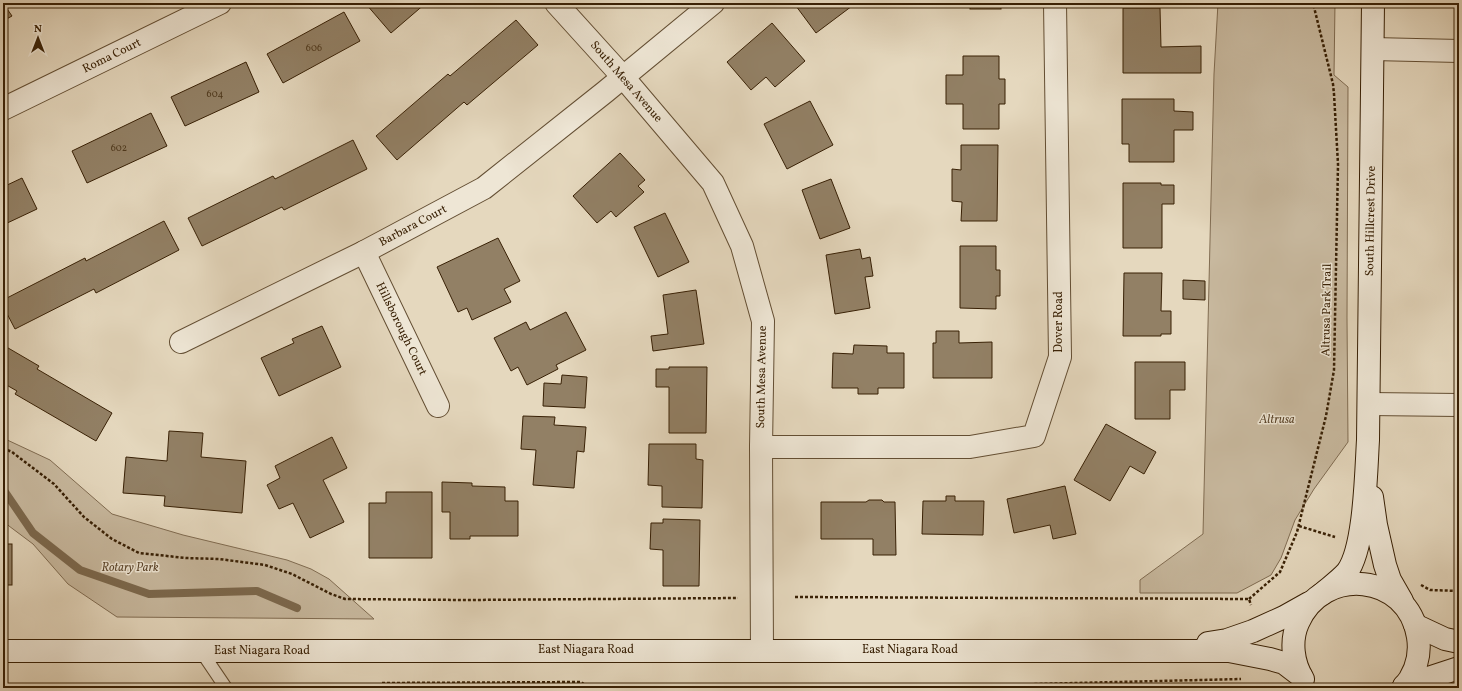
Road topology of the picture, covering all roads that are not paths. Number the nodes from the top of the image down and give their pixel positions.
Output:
1 (220, 3) edge
2 (556, 3) edge
3 (713, 3) edge
4 (1055, 3) edge
5 (1373, 3) edge
6 (1373, 49) junction
7 (1459, 51) edge
8 (623, 77) junction
9 (3, 109) edge
10 (364, 252) junction
11 (181, 342) dead end
12 (1369, 404) junction
13 (1459, 405) edge
14 (438, 406) dead end
15 (1368, 440) junction
16 (761, 447) junction
17 (1317, 598) junction
18 (1411, 616) junction
19 (1459, 642) edge
20 (3, 650) edge
21 (762, 650) junction
22 (202, 651) junction
23 (1169, 651) junction
24 (1459, 668) edge
25 (1305, 682) edge
26 (1404, 687) edge
27 (226, 688) edge

1 - 9 street, Roma Court
2 - 8 street, South Mesa Avenue
3 - 8 street, Barbara Court
4 - 16 street, Dover Road
5 - 6 street, South Hillcrest Drive
6 - 7 street
6 - 12 street, South Hillcrest Drive
8 - 10 street, Barbara Court
8 - 16 street, South Mesa Avenue
10 - 11 street, Barbara Court
10 - 14 street, Hillsborough Court
12 - 13 street
12 - 15 street, South Hillcrest Drive
15 - 17 street, South Hillcrest Drive
15 - 18 street, South Hillcrest Drive
16 - 21 street, South Mesa Avenue
17 - 18 street
17 - 23 street, East Niagara Road
17 - 25 street
18 - 19 street
18 - 26 street, South Hillcrest Drive
20 - 22 street, East Niagara Road
21 - 22 street, East Niagara Road
21 - 23 street, East Niagara Road
22 - 27 lane
23 - 25 street, East Niagara Road
24 - 26 street

